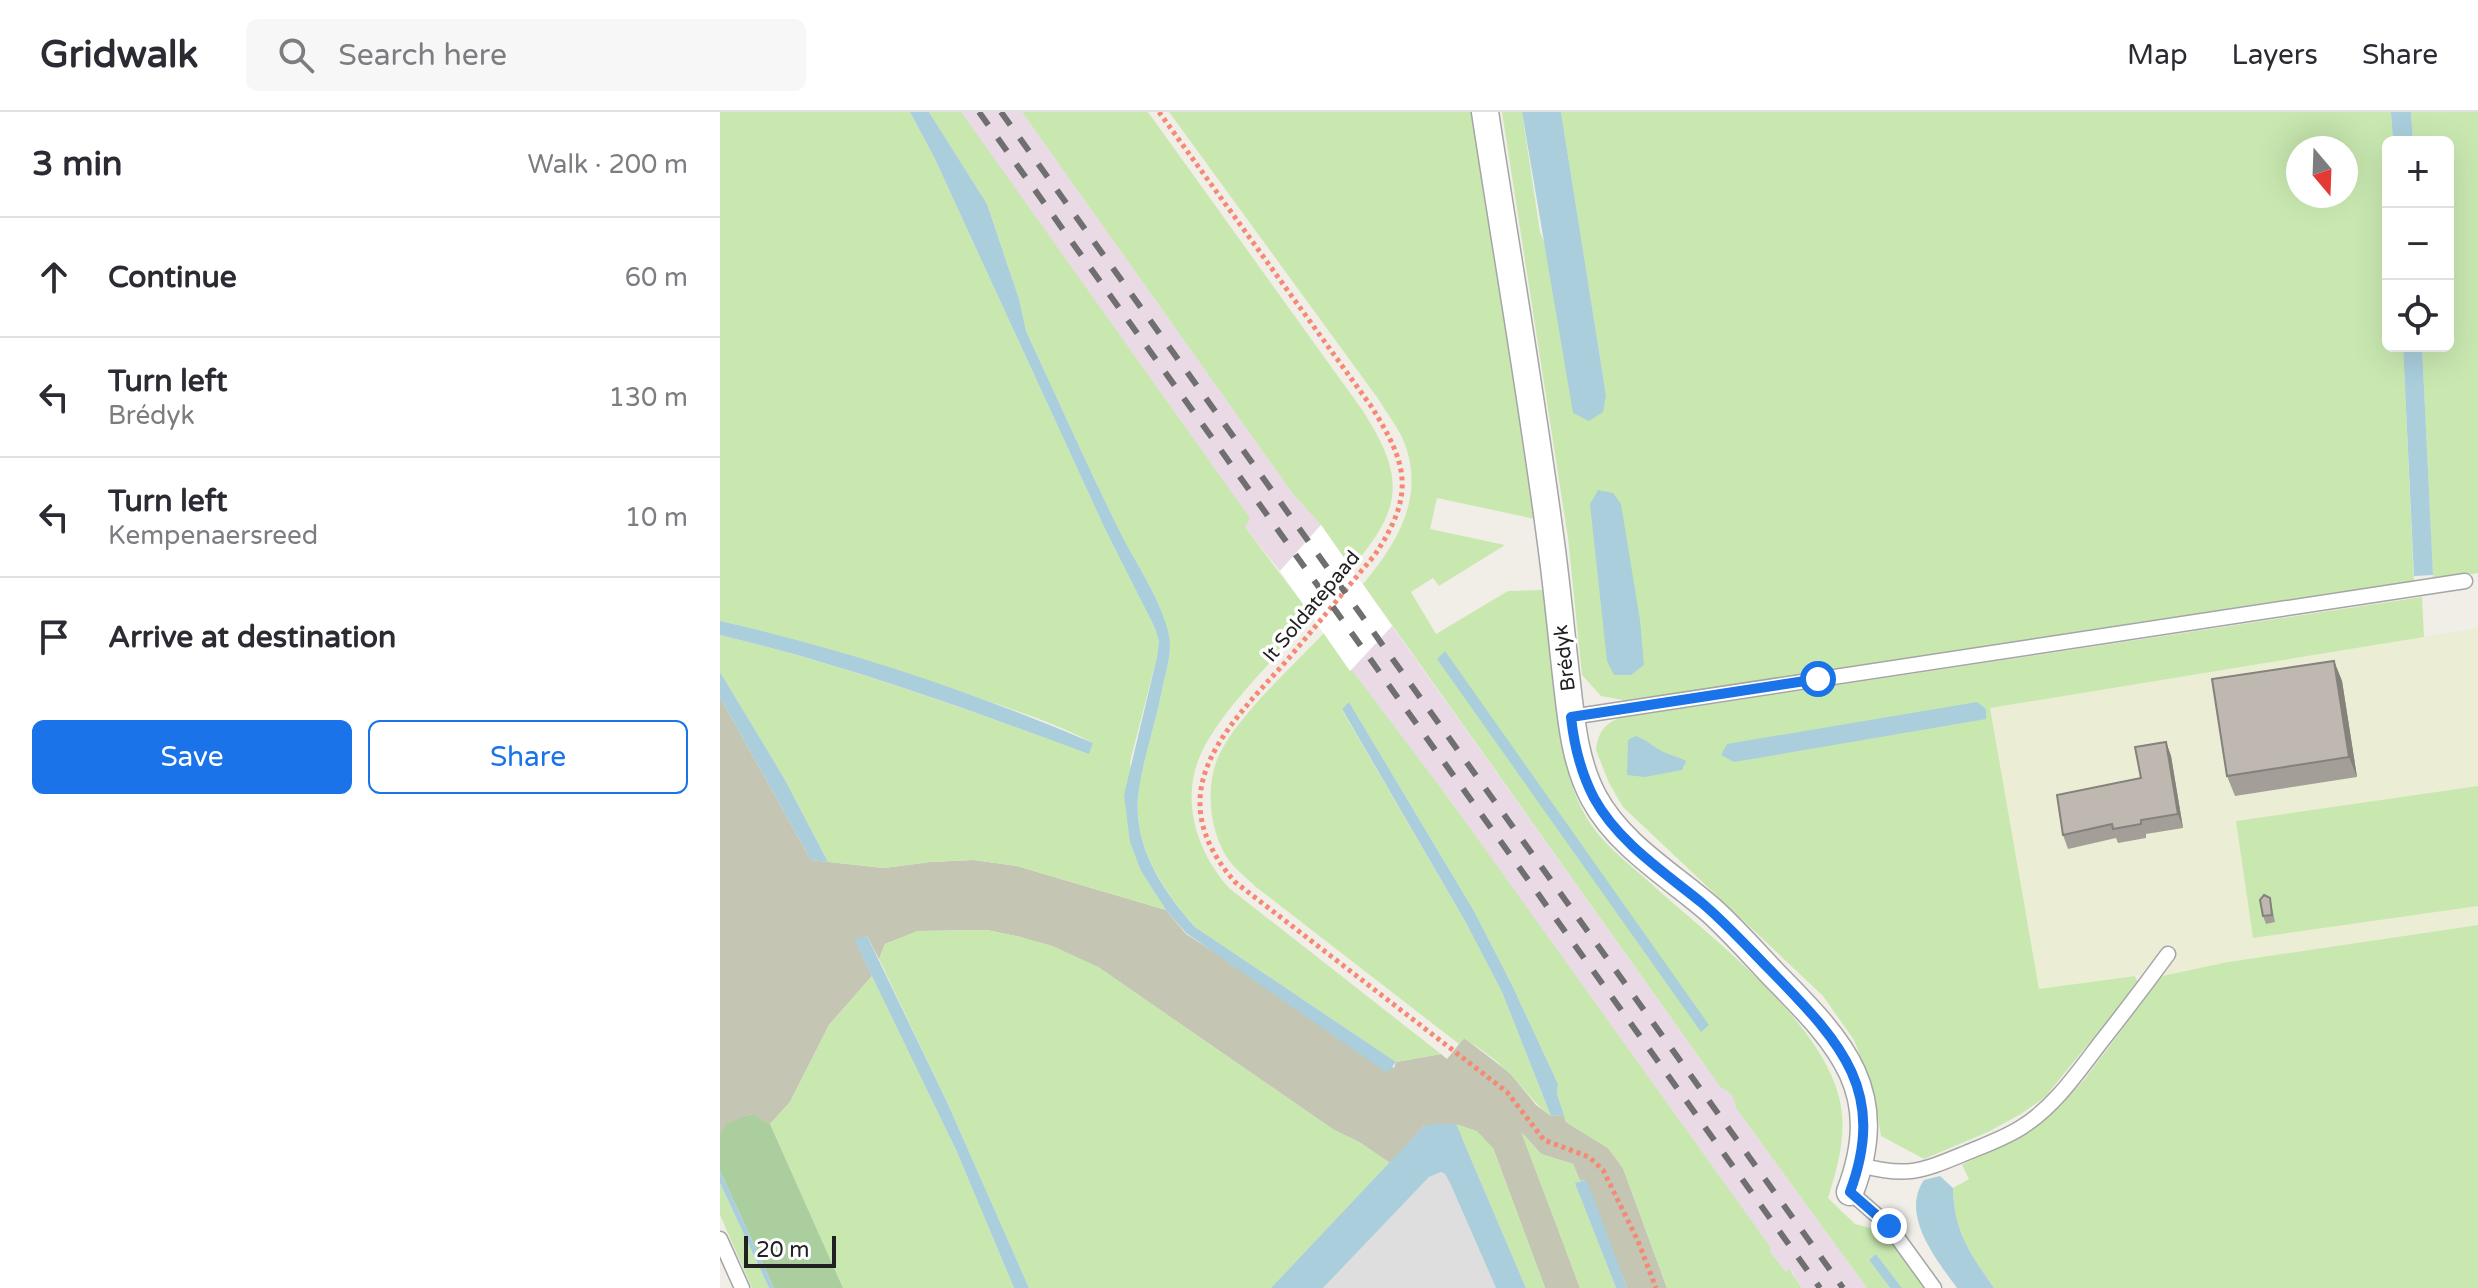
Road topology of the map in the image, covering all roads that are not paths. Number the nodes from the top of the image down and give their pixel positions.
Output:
1 (1485, 112) edge
2 (2465, 581) dead end
3 (1571, 717) junction
4 (2168, 954) dead end
5 (1860, 1165) junction
6 (1850, 1192) joint
7 (720, 1239) edge
8 (742, 1288) edge
9 (1934, 1288) edge

1 - 3 street, Brédyk
2 - 3 lane
3 - 5 street, Brédyk
4 - 5 lane
5 - 6 street, Brédyk
6 - 9 lane
7 - 8 lane

